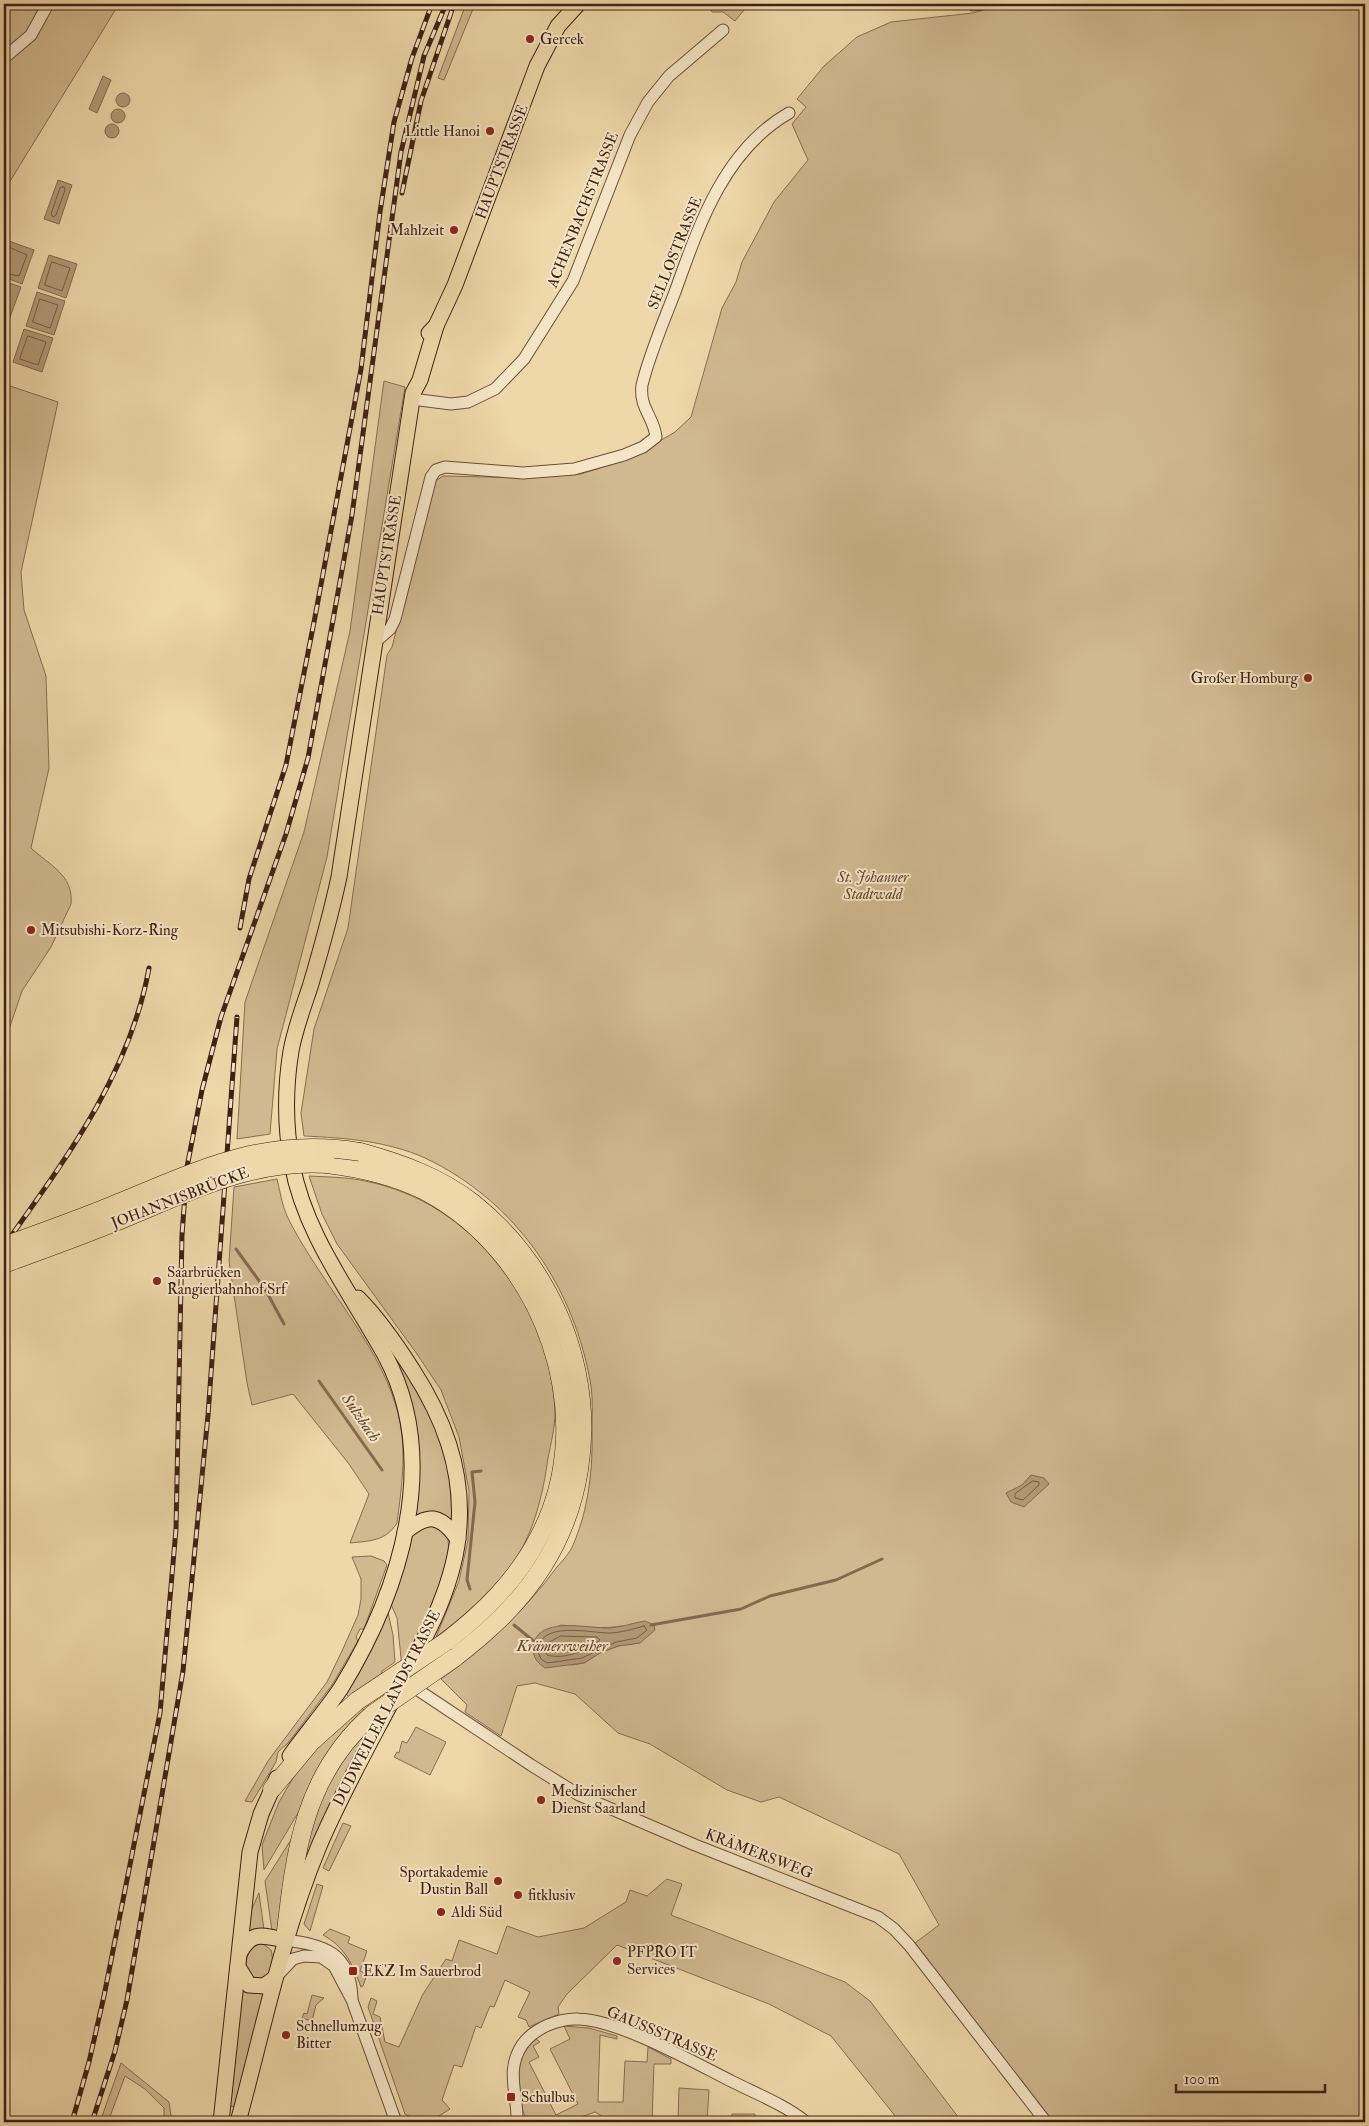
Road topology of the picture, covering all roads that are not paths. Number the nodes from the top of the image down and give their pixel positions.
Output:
1 (48, 4) edge
2 (578, 4) edge
3 (723, 30) dead end
4 (4, 58) edge
5 (789, 113) dead end
6 (413, 396) junction
7 (374, 642) junction
8 (363, 717) joint
9 (4, 1246) edge
10 (4, 1264) edge
11 (344, 1284) junction
12 (405, 1532) junction
13 (458, 1539) junction
14 (403, 1680) junction
15 (272, 1789) junction
16 (285, 1940) junction
17 (239, 1960) junction
18 (275, 1978) junction
19 (352, 2000) junction
20 (221, 2122) edge
21 (238, 2122) edge
22 (396, 2122) edge
23 (517, 2122) edge
24 (806, 2122) edge
25 (1046, 2122) edge

1 - 4 street
2 - 6 main road, HAUPTSTRASSE
3 - 6 street, ACHENBACHSTRASSE
5 - 7 street, SELLOSTRASSE
6 - 7 main road, HAUPTSTRASSE
7 - 8 main road, HAUPTSTRASSE
8 - 11 main road, DUDWEILER LANDSTRASSE
9 - 16 highway, JOHANNISBRÜCKE, bridge
10 - 15 highway, JOHANNISBRÜCKE, bridge
11 - 12 main road, DUDWEILER LANDSTRASSE
11 - 13 main road, DUDWEILER LANDSTRASSE
12 - 13 main road
12 - 15 main road, DUDWEILER LANDSTRASSE
13 - 14 main road, DUDWEILER LANDSTRASSE
14 - 16 main road, DUDWEILER LANDSTRASSE
14 - 25 street, KRÄMERSWEG
15 - 17 main road, DUDWEILER LANDSTRASSE
16 - 17 main road
16 - 18 main road, DUDWEILER LANDSTRASSE
16 - 19 street
17 - 18 main road
17 - 20 main road, DUDWEILER LANDSTRASSE
18 - 19 street
18 - 21 main road, DUDWEILER LANDSTRASSE
19 - 22 street
23 - 24 street, GAUSSSTRASSE

